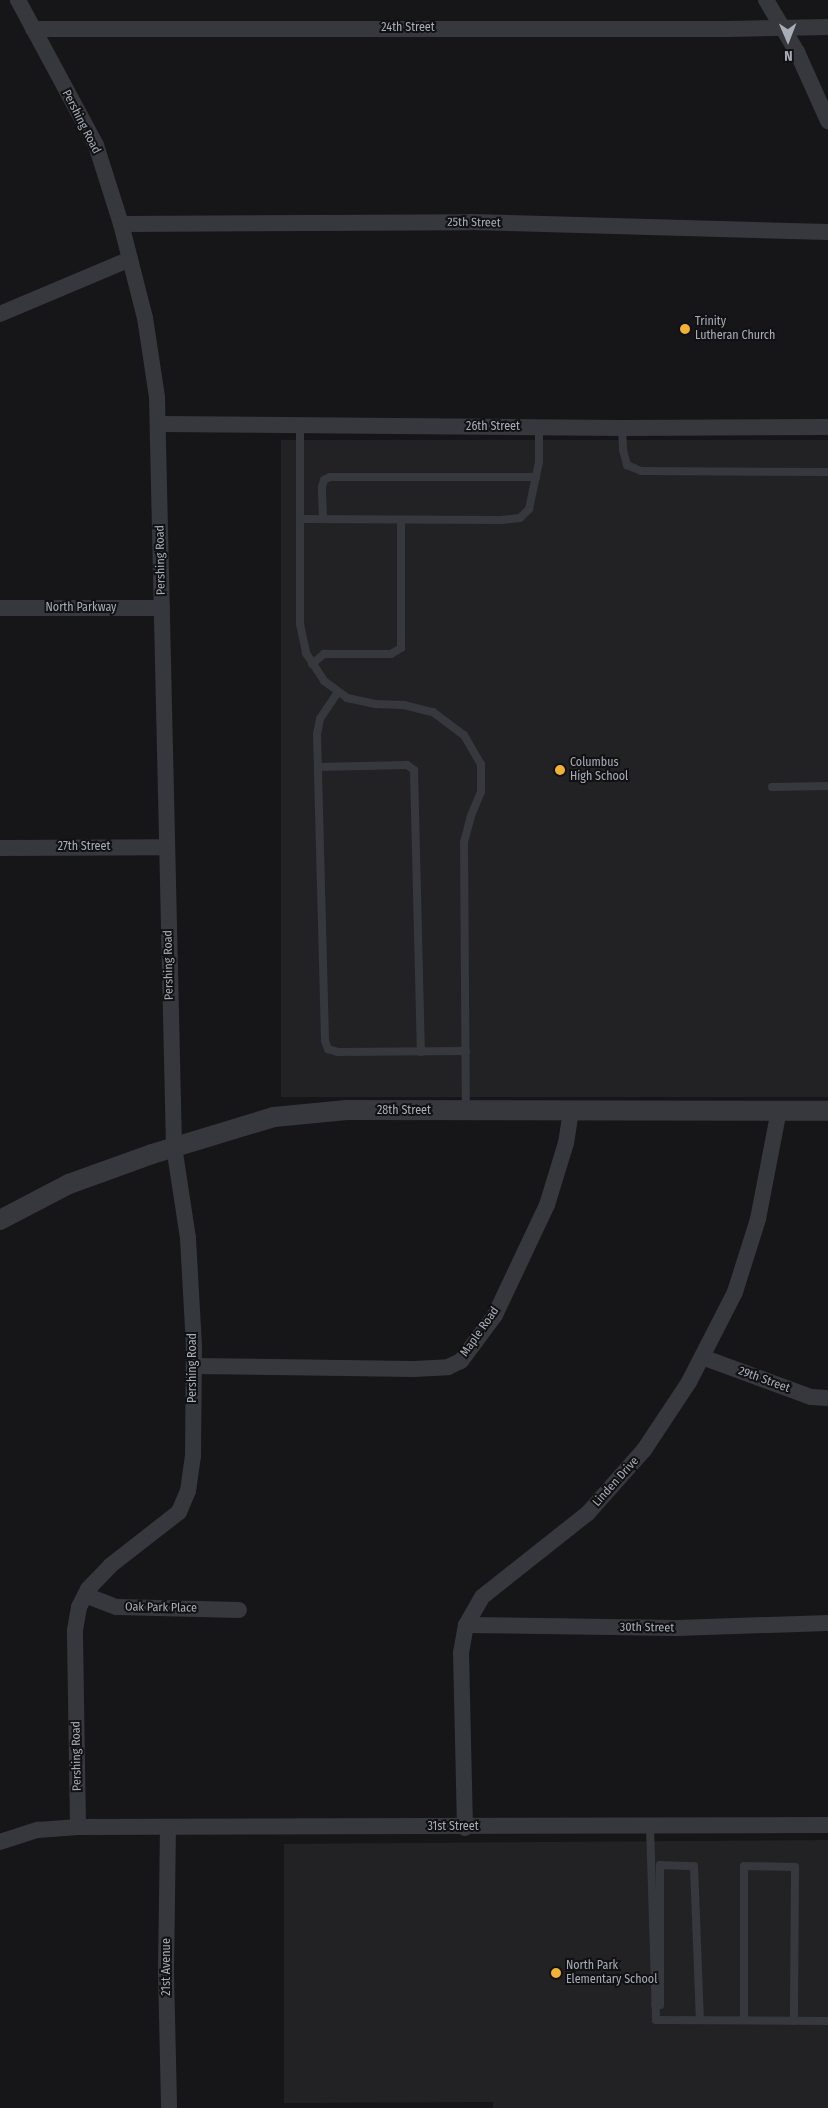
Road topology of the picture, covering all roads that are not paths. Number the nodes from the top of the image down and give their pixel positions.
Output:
1 (18, 0) edge
2 (766, 0) edge
3 (783, 27) junction
4 (828, 27) edge
5 (33, 29) junction
6 (822, 89) edge
7 (828, 121) edge
8 (121, 224) junction
9 (828, 232) edge
10 (130, 259) junction
11 (0, 314) edge
12 (158, 424) junction
13 (300, 426) junction
14 (539, 427) junction
15 (828, 427) edge
16 (622, 428) junction
17 (828, 472) edge
18 (536, 477) junction
19 (300, 519) junction
20 (323, 519) junction
21 (401, 520) junction
22 (0, 608) edge
23 (162, 608) junction
24 (312, 664) junction
25 (338, 692) junction
26 (318, 767) junction
27 (828, 786) edge
28 (772, 787) dead end
29 (168, 847) junction
30 (0, 848) edge
31 (466, 1051) junction
32 (421, 1052) junction
33 (571, 1110) junction
34 (779, 1110) junction
35 (828, 1110) edge
36 (466, 1111) junction
37 (174, 1147) junction
38 (0, 1220) edge
39 (702, 1357) junction
40 (194, 1366) junction
41 (828, 1398) edge
42 (85, 1595) junction
43 (239, 1610) dead end
44 (828, 1623) edge
45 (466, 1625) junction
46 (828, 1825) edge
47 (650, 1826) junction
48 (168, 1827) junction
49 (78, 1828) junction
50 (465, 1828) junction
51 (0, 1842) edge
52 (655, 2005) junction
53 (700, 2020) junction
54 (744, 2020) junction
55 (794, 2021) junction
56 (828, 2021) edge
57 (169, 2108) edge

1 - 5 street, Pershing Road
2 - 3 street
3 - 4 street, 24th Street
3 - 5 street, 24th Street
3 - 6 street
5 - 8 street, Pershing Road
6 - 7 street
8 - 9 street, 25th Street
8 - 10 street, Pershing Road
10 - 11 street
10 - 12 street, Pershing Road
12 - 13 street, 26th Street
12 - 23 street, Pershing Road
13 - 14 street, 26th Street
13 - 19 lane
14 - 16 street, 26th Street
14 - 18 lane
15 - 16 street, 26th Street
16 - 17 lane
18 - 20 lane
18 - 21 lane
19 - 20 lane
19 - 24 lane
20 - 21 lane
21 - 24 lane
22 - 23 street, North Parkway
23 - 29 street, Pershing Road
24 - 25 lane
25 - 26 lane
25 - 31 lane
26 - 32 lane
26 - 32 lane
27 - 28 lane
29 - 30 street, 27th Street
29 - 37 street, Pershing Road
31 - 32 lane
31 - 36 lane
33 - 34 street, 28th Street
33 - 36 street, 28th Street
33 - 40 street, Maple Road
34 - 35 street, 28th Street
34 - 39 street, Linden Drive
36 - 37 street, 28th Street
37 - 38 street, 28th Street
37 - 40 street, Pershing Road
39 - 41 street, 29th Street
39 - 45 street, Linden Drive
40 - 42 street, Pershing Road
42 - 43 street, Oak Park Place
42 - 49 street, Pershing Road
44 - 45 street, 30th Street
45 - 50 street, Linden Drive
46 - 47 street, 31st Street
47 - 50 street, 31st Street
47 - 52 lane
48 - 49 street, 31st Street
48 - 50 street, 31st Street
48 - 57 street, 21st Avenue
49 - 51 street
52 - 53 lane
52 - 53 lane
53 - 54 lane
54 - 55 lane
54 - 55 lane
55 - 56 lane

